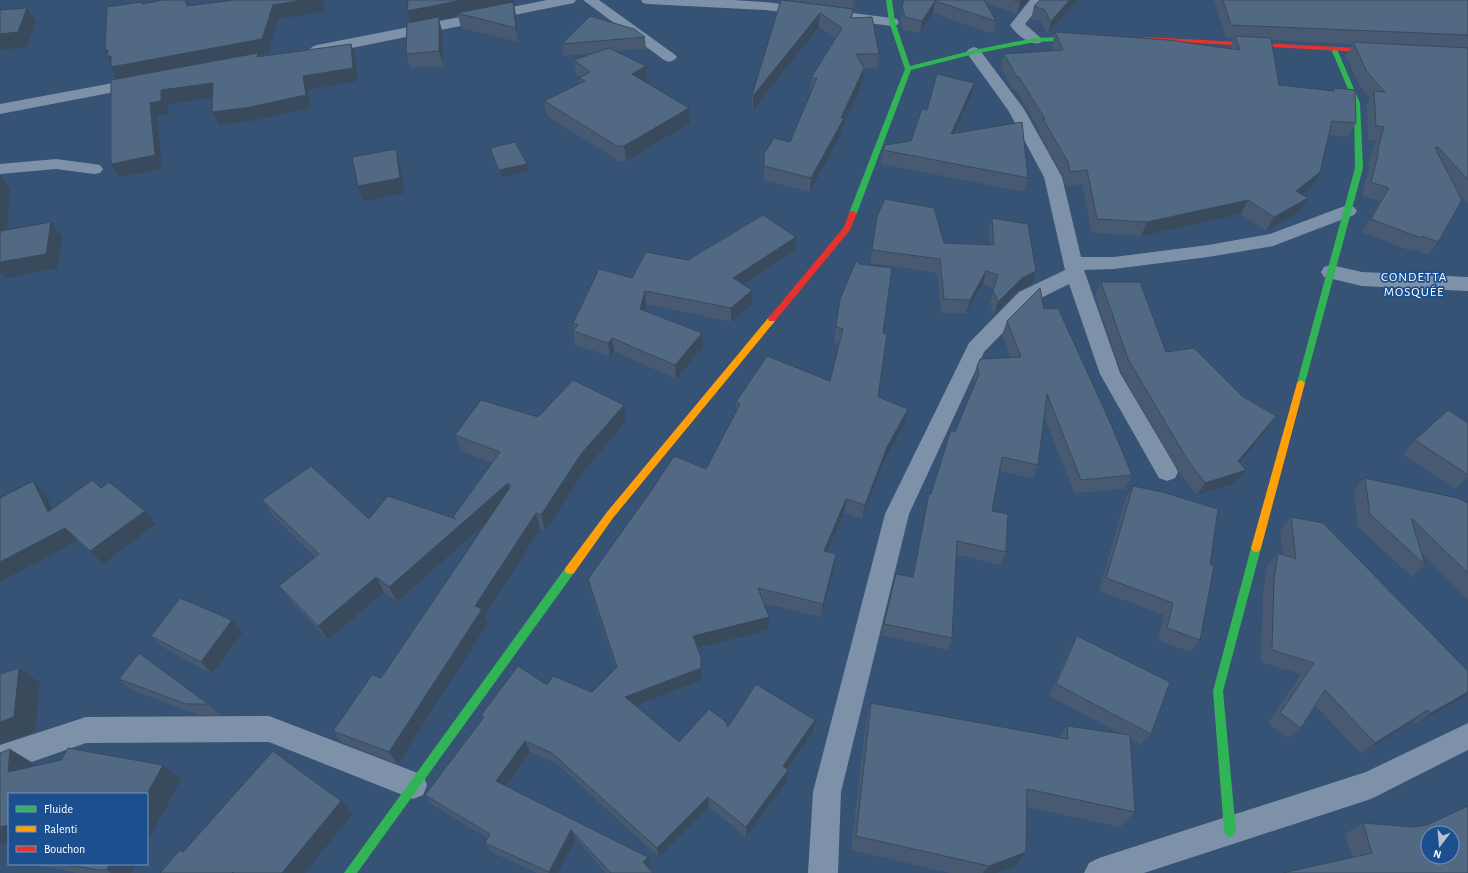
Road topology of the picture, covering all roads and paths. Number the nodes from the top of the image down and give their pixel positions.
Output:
1 (569, 0) edge
2 (590, 0) edge
3 (648, 0) edge
4 (889, 0) edge
5 (1038, 0) edge
6 (892, 22) junction
7 (1096, 38) edge
8 (1136, 39) edge
9 (1035, 40) junction
10 (1334, 49) junction
11 (1389, 51) edge
12 (974, 52) junction
13 (300, 53) edge
14 (669, 57) dead end
15 (908, 69) junction
16 (154, 80) edge
17 (0, 109) edge
18 (0, 169) edge
19 (94, 169) dead end
20 (1348, 211) junction
21 (1074, 269) junction
22 (1331, 272) junction
23 (1468, 284) edge
24 (1167, 472) dead end
25 (1468, 736) edge
26 (0, 760) edge
27 (413, 785) junction
28 (1230, 831) junction
29 (350, 873) edge
30 (822, 873) edge
31 (1099, 873) edge

1 - 13 street
2 - 14 street
3 - 6 street
4 - 6 street
5 - 9 street
6 - 15 street
7 - 9 street
8 - 10 street
9 - 12 street
10 - 11 street
10 - 20 street
12 - 15 street
12 - 21 street
15 - 27 street
16 - 17 street
18 - 19 street
20 - 21 street
20 - 22 street
21 - 24 street
21 - 30 street
22 - 23 street
22 - 28 street
25 - 28 street
26 - 27 street
27 - 29 street
28 - 31 street

